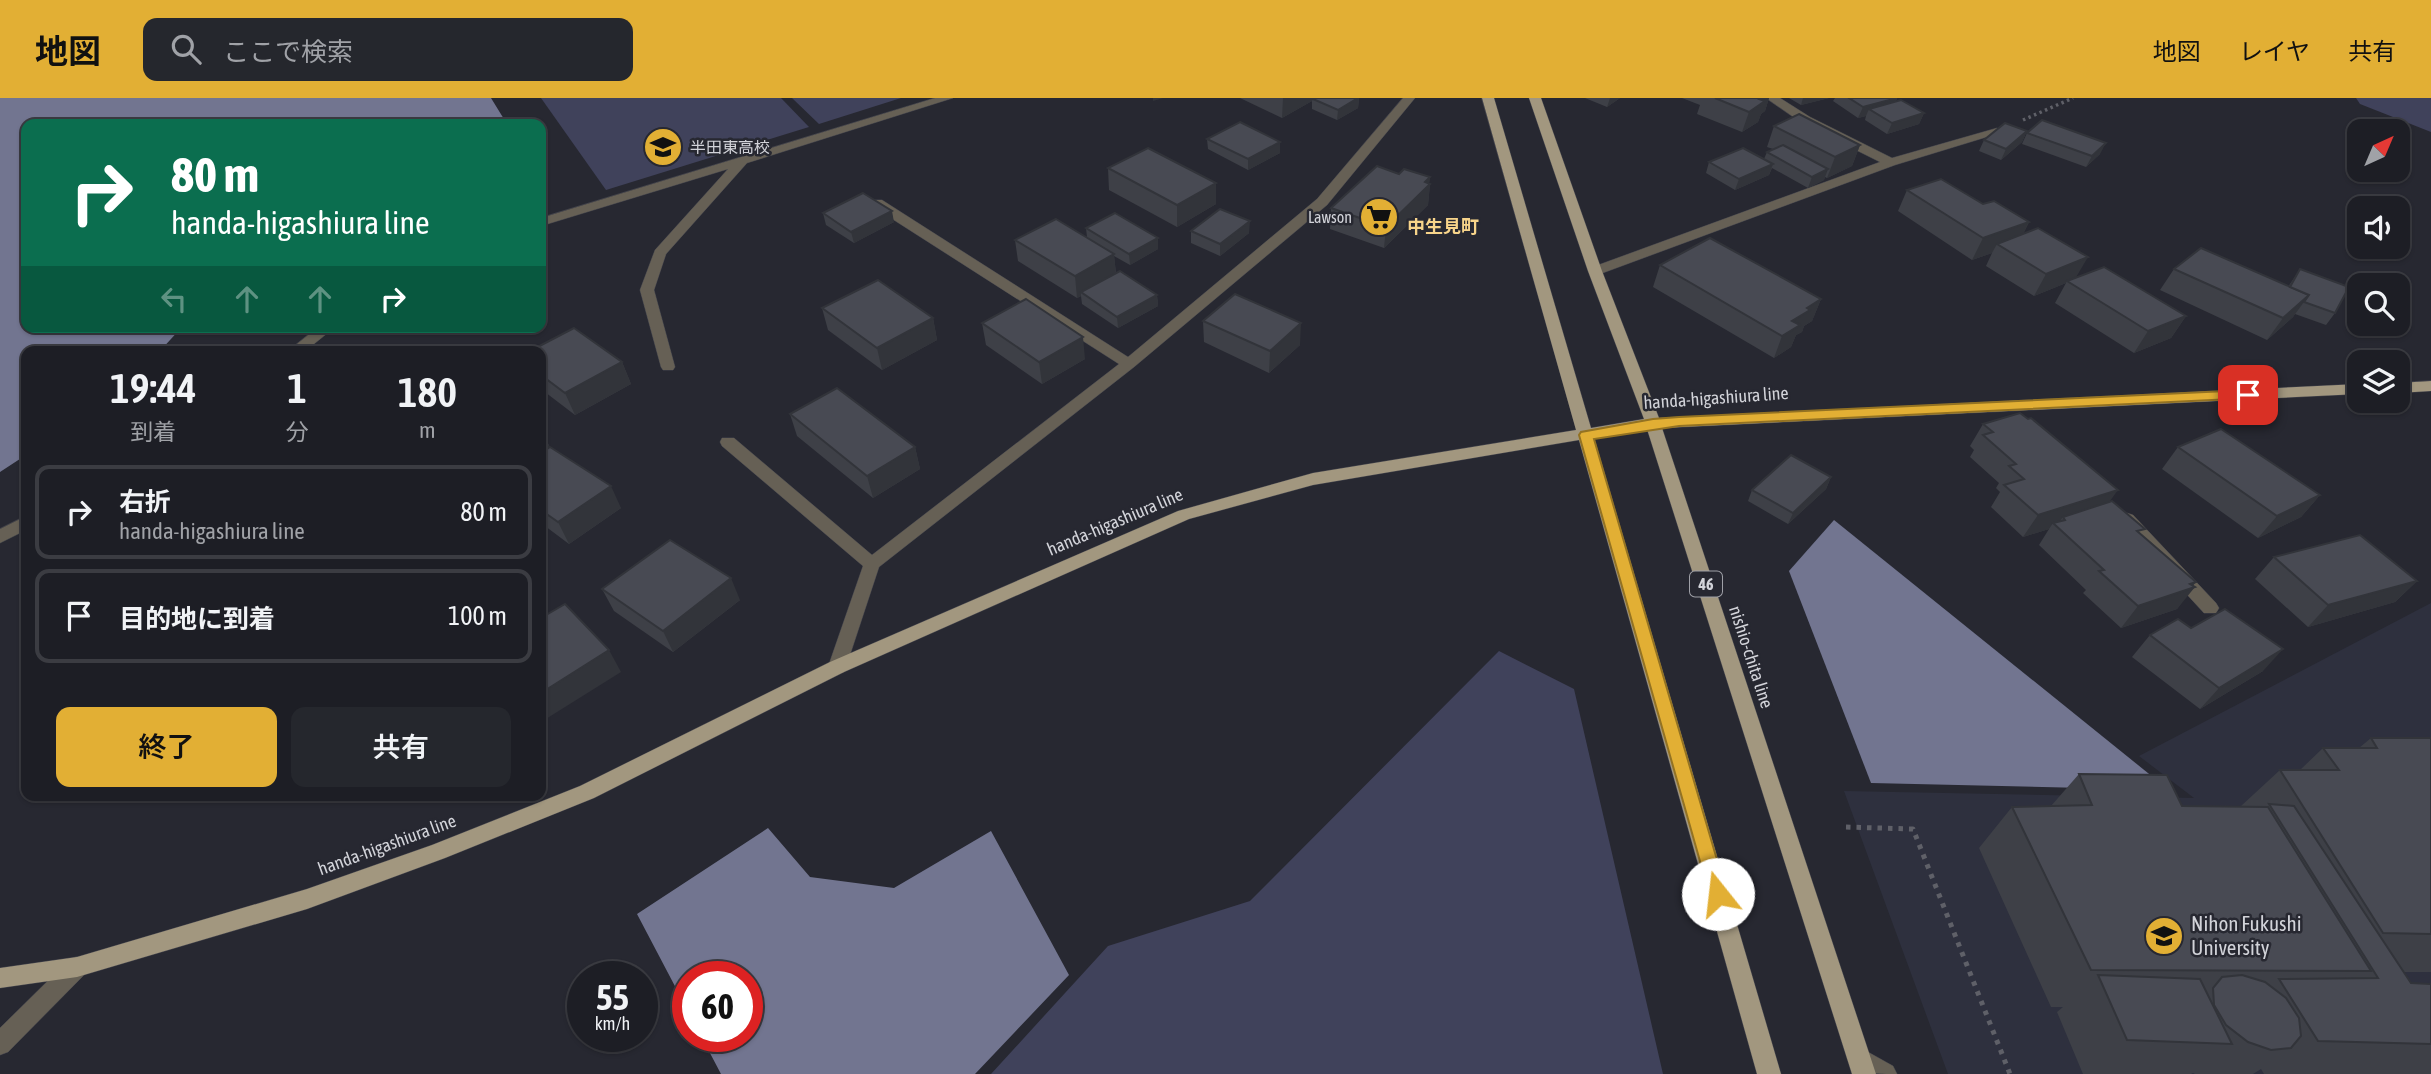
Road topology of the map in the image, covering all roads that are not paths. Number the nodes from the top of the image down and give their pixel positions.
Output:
1 (947, 98) edge
2 (1409, 98) edge
3 (1488, 98) edge
4 (1535, 98) edge
5 (1772, 98) edge
6 (1997, 132) edge
7 (742, 161) junction
8 (1891, 162) junction
9 (877, 203) edge
10 (546, 220) edge
11 (1595, 271) junction
12 (320, 333) edge
13 (302, 346) edge
14 (1129, 363) junction
15 (668, 366) dead end
16 (2431, 386) edge
17 (2410, 387) edge
18 (2347, 390) edge
19 (1998, 406) junction
20 (2014, 421) edge
21 (1653, 423) junction
22 (1586, 435) junction
23 (728, 442) dead end
24 (2113, 507) edge
25 (21, 525) edge
26 (0, 537) edge
27 (872, 564) junction
28 (2210, 608) dead end
29 (837, 667) junction
30 (77, 967) junction
31 (0, 978) edge
32 (0, 1044) edge
33 (1861, 1066) edge
34 (1769, 1074) edge
35 (1885, 1074) edge

1 - 7 street
2 - 14 street
3 - 22 main road
4 - 11 main road, nishio-chita line / 46
5 - 8 street
6 - 8 street
7 - 10 street
7 - 15 street
8 - 11 street
9 - 14 street
11 - 21 main road, nishio-chita line / 46
12 - 13 street
14 - 27 street
16 - 17 main road
18 - 19 main road, handa-higashiura line
19 - 20 street
19 - 21 main road, handa-higashiura line
21 - 22 main road, handa-higashiura line
21 - 33 main road, nishio-chita line / 46
22 - 29 main road, handa-higashiura line
22 - 34 main road
23 - 27 street
24 - 28 street
25 - 26 street
27 - 29 street
29 - 30 main road, handa-higashiura line
30 - 31 main road, handa-higashiura line
30 - 32 street
33 - 35 street

